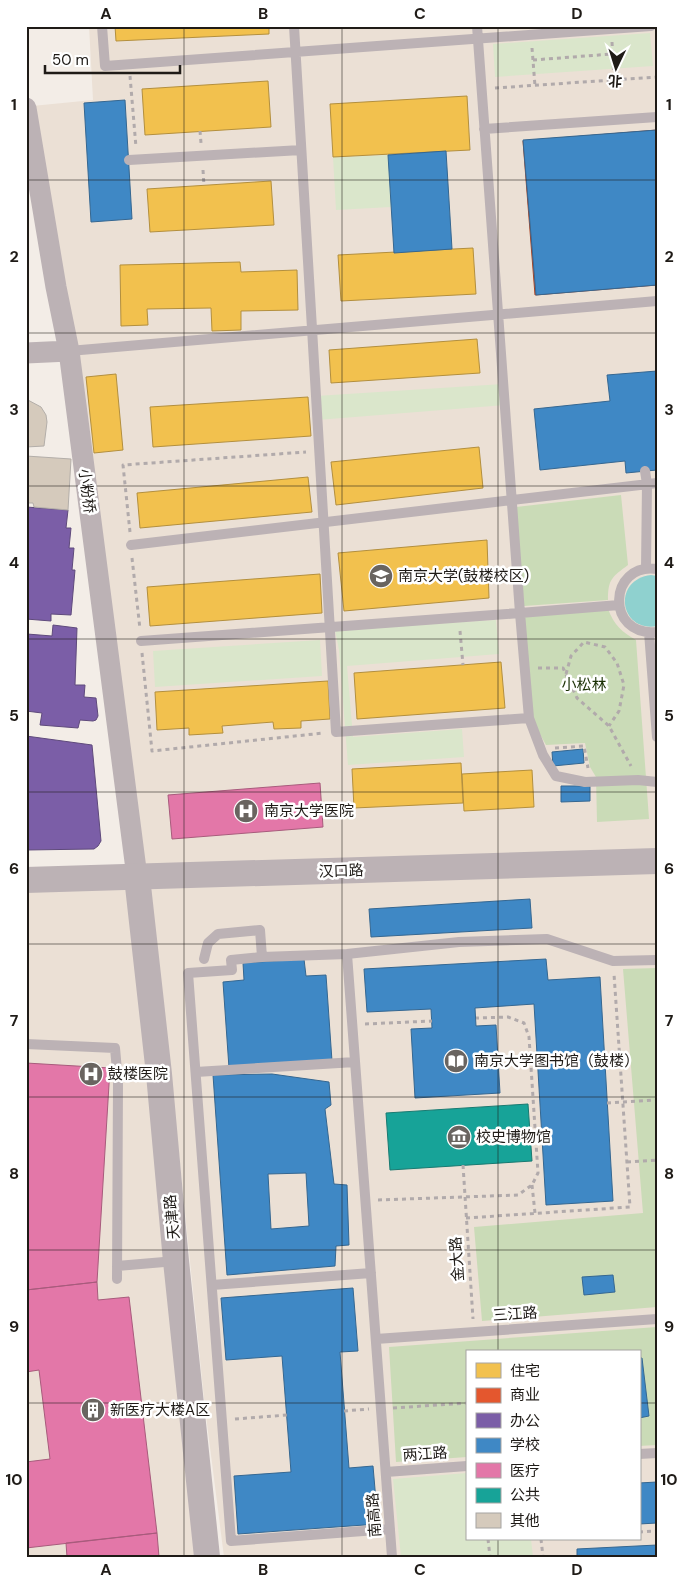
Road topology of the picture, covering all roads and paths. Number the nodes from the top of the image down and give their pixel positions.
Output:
1 (102, 26) edge
2 (294, 26) edge
3 (476, 26) edge
4 (651, 26) edge
5 (611, 36) dead end
6 (478, 39) junction
7 (532, 41) dead end
8 (295, 52) junction
9 (612, 54) junction
10 (533, 60) junction
11 (129, 64) junction
12 (657, 77) edge
13 (614, 80) junction
14 (534, 86) junction
15 (481, 89) junction
16 (26, 108) edge
17 (657, 117) edge
18 (484, 129) junction
19 (301, 150) junction
20 (133, 160) joint
21 (657, 301) edge
22 (498, 316) junction
23 (312, 330) junction
24 (69, 351) junction
25 (26, 353) edge
26 (319, 451) junction
27 (645, 471) dead end
28 (652, 484) edge
29 (512, 501) junction
30 (323, 523) junction
31 (131, 545) junction
32 (646, 569) junction
33 (657, 569) edge
34 (618, 605) junction
35 (520, 613) junction
36 (458, 618) junction
37 (329, 627) junction
38 (653, 632) edge
39 (141, 642) junction
40 (463, 665) dead end
41 (525, 669) junction
42 (566, 675) junction
43 (528, 718) junction
44 (609, 726) junction
45 (336, 732) junction
46 (657, 737) edge
47 (540, 749) junction
48 (638, 780) junction
49 (590, 781) junction
50 (657, 782) edge
51 (657, 861) edge
52 (137, 877) junction
53 (26, 880) edge
54 (347, 954) junction
55 (262, 957) junction
56 (204, 959) dead end
57 (657, 960) edge
58 (613, 961) junction
59 (476, 1018) dead end
60 (432, 1021) dead end
61 (352, 1025) junction
62 (26, 1044) edge
63 (355, 1062) junction
64 (196, 1072) junction
65 (657, 1100) edge
66 (623, 1102) junction
67 (607, 1103) dead end
68 (657, 1160) edge
69 (627, 1162) junction
70 (463, 1166) dead end
71 (532, 1185) junction
72 (464, 1197) junction
73 (365, 1201) junction
74 (535, 1213) junction
75 (466, 1218) junction
76 (176, 1261) junction
77 (117, 1266) junction
78 (371, 1273) junction
79 (117, 1279) dead end
80 (212, 1285) junction
81 (657, 1318) edge
82 (474, 1332) junction
83 (376, 1339) junction
84 (466, 1403) edge
85 (381, 1408) junction
86 (344, 1411) dead end
87 (287, 1415) dead end
88 (222, 1420) junction
89 (657, 1453) edge
90 (640, 1454) edge
91 (466, 1466) edge
92 (386, 1472) junction
93 (390, 1529) junction
94 (657, 1531) edge
95 (640, 1532) edge
96 (488, 1540) edge
97 (542, 1540) edge
98 (207, 1557) edge
99 (392, 1557) edge
100 (490, 1557) edge
101 (543, 1557) edge

1 - 11 lane
2 - 8 lane
3 - 6 lane
4 - 6 lane
5 - 9 path
6 - 8 lane
6 - 15 lane
7 - 10 path
8 - 11 lane
8 - 19 lane
9 - 10 path
9 - 13 path
10 - 14 path
11 - 20 path
12 - 13 path
13 - 14 path
14 - 15 path
15 - 18 lane
16 - 24 street, 小粉桥
17 - 18 lane
18 - 22 lane
19 - 20 lane
19 - 23 lane
21 - 22 lane
22 - 23 lane
22 - 29 lane
23 - 24 lane
23 - 26 lane
24 - 25 street
24 - 52 street, 小粉桥
26 - 30 lane
26 - 31 path
27 - 28 lane
28 - 29 lane
28 - 32 lane
29 - 30 lane
29 - 35 lane
30 - 31 lane
30 - 37 lane
31 - 39 path
32 - 33 lane
32 - 34 lane
34 - 35 lane
34 - 38 lane
35 - 36 lane
35 - 41 lane
36 - 37 lane
36 - 40 path
37 - 39 lane
37 - 45 lane
38 - 46 lane
39 - 45 path
41 - 42 path
41 - 43 lane
42 - 44 path
42 - 44 path
43 - 45 lane
43 - 47 lane
44 - 48 path
47 - 49 lane
47 - 49 path
48 - 49 lane
48 - 50 lane
51 - 52 street, 汉口路
52 - 53 street, 汉口路
52 - 76 street, 天津路
54 - 55 lane
54 - 58 lane
54 - 61 lane, 南高路
55 - 56 lane
55 - 64 lane
57 - 58 lane
58 - 66 path
59 - 71 path
60 - 61 path
61 - 63 lane, 南高路
62 - 77 lane
63 - 64 lane
63 - 73 lane, 南高路
64 - 80 lane
65 - 66 path
66 - 67 path
66 - 69 path
68 - 69 path
69 - 74 path
70 - 72 path, 金大路
71 - 72 path
71 - 74 path
72 - 73 path
72 - 75 path, 金大路
73 - 78 lane, 南高路
74 - 75 path
75 - 82 path, 金大路
76 - 77 lane
76 - 98 street, 天津路
77 - 79 lane
78 - 80 lane
78 - 83 lane, 南高路
80 - 88 lane
81 - 82 lane, 三江路
82 - 83 lane, 三江路
83 - 85 lane, 南高路
84 - 85 path
85 - 86 path
85 - 92 lane, 南高路
87 - 88 path
88 - 93 lane
89 - 90 lane
91 - 92 lane, 两江路
92 - 93 lane, 南高路
93 - 99 lane, 南高路
94 - 95 path
96 - 100 path
97 - 101 path

